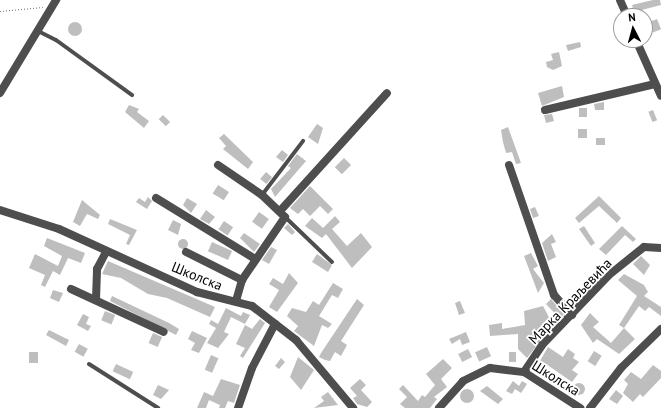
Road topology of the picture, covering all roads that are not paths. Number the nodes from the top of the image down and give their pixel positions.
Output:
1 (54, 4) edge
2 (37, 31) junction
3 (639, 48) edge
4 (655, 84) junction
5 (0, 93) edge
6 (387, 93) dead end
7 (132, 95) dead end
8 (661, 96) edge
9 (544, 110) dead end
10 (303, 141) dead end
11 (218, 165) dead end
12 (509, 165) dead end
13 (262, 195) junction
14 (156, 198) dead end
15 (0, 210) edge
16 (282, 214) junction
17 (661, 248) edge
18 (106, 252) junction
19 (186, 252) dead end
20 (255, 259) junction
21 (332, 262) dead end
22 (242, 280) junction
23 (71, 289) dead end
24 (96, 299) junction
25 (236, 301) junction
26 (572, 316) junction
27 (275, 324) junction
28 (164, 332) dead end
29 (659, 334) edge
30 (89, 364) dead end
31 (524, 372) junction
32 (158, 408) edge
33 (238, 408) edge
34 (353, 408) edge
35 (439, 408) edge
36 (580, 408) edge
37 (590, 408) edge

1 - 2 street
2 - 5 street
2 - 7 lane
3 - 4 street
4 - 8 street
4 - 9 street
6 - 16 street
10 - 13 lane
11 - 13 street
12 - 26 street
13 - 16 street
14 - 20 street
15 - 18 street, Школска
16 - 20 street
16 - 21 lane
17 - 26 street, Марка Краљевића
18 - 24 street
18 - 25 street, Школска
19 - 22 street
20 - 22 street
22 - 25 street
23 - 24 street
24 - 28 street
25 - 27 street, Школска
26 - 31 street, Марка Краљевића
27 - 33 street
27 - 34 street, Школска
29 - 37 street
30 - 32 lane
31 - 35 street, Школска
31 - 36 street, Школска

